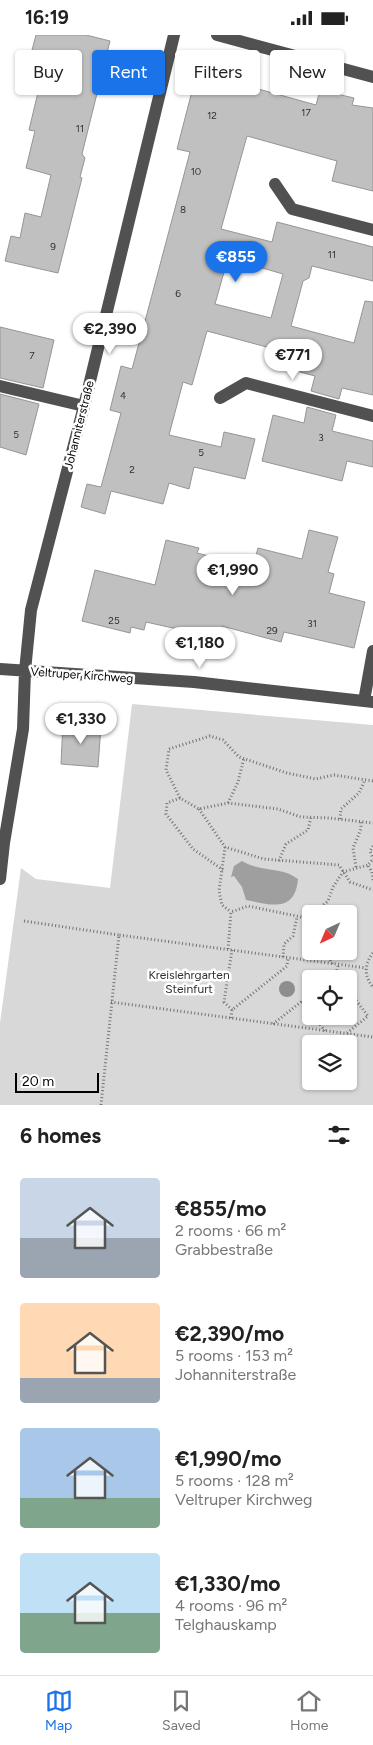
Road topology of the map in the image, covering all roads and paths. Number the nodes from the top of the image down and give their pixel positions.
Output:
1 (174, 35) edge
2 (217, 35) edge
3 (373, 77) edge
4 (276, 184) dead end
5 (373, 229) edge
6 (0, 386) edge
7 (220, 398) dead end
8 (84, 406) junction
9 (373, 416) edge
10 (373, 651) edge
11 (0, 669) edge
12 (25, 671) junction
13 (369, 701) edge
14 (244, 758) junction
15 (364, 780) junction
16 (373, 781) edge
17 (180, 798) junction
18 (228, 803) junction
19 (199, 809) junction
20 (311, 817) junction
21 (340, 819) junction
22 (361, 822) junction
23 (373, 823) edge
24 (2, 842) edge
25 (373, 846) edge
26 (225, 847) junction
27 (373, 859) edge
28 (279, 861) junction
29 (368, 865) junction
30 (356, 867) junction
31 (223, 870) junction
32 (344, 872) junction
33 (0, 879) edge
34 (373, 880) edge
35 (373, 891) edge
36 (323, 905) edge
37 (230, 912) junction
38 (297, 917) junction
39 (302, 918) edge
40 (24, 921) dead end
41 (119, 935) junction
42 (228, 949) junction
43 (232, 950) junction
44 (373, 953) edge
45 (283, 957) junction
46 (288, 959) junction
47 (332, 960) edge
48 (336, 965) junction
49 (366, 968) junction
50 (336, 970) edge
51 (373, 987) edge
52 (302, 1001) edge
53 (111, 1002) junction
54 (357, 1002) edge
55 (232, 1010) junction
56 (231, 1018) junction
57 (273, 1024) junction
58 (357, 1024) edge
59 (321, 1025) edge
60 (356, 1025) edge
61 (325, 1031) junction
62 (346, 1033) junction
63 (373, 1037) edge
64 (101, 1105) edge

1 - 8 street, Johanniterstraße
2 - 3 street
4 - 5 street
6 - 8 street
7 - 9 street
8 - 12 street, Johanniterstraße
10 - 13 street
11 - 12 street, Veltruper Kirchweg
12 - 13 street, Veltruper Kirchweg
12 - 24 street, Johanniterstraße
14 - 15 path
14 - 17 path
14 - 18 path
15 - 16 path
15 - 21 path
17 - 19 path
17 - 31 path
18 - 19 path
18 - 20 path
19 - 26 path
20 - 21 path
20 - 28 path
21 - 22 path
22 - 23 path
22 - 30 path
24 - 33 street, Johanniterstraße
25 - 27 path
26 - 28 path
26 - 31 path
27 - 29 path
28 - 32 path
29 - 30 path
29 - 34 path
30 - 32 path
31 - 37 path
32 - 35 path
32 - 36 path
37 - 38 path
37 - 42 path
38 - 39 path
38 - 45 path
40 - 41 path
41 - 42 path
41 - 53 path
42 - 43 path
43 - 45 path
43 - 55 path
44 - 49 path
45 - 46 path
46 - 48 path
46 - 55 path
47 - 48 path
48 - 49 path
48 - 50 path
49 - 51 path
52 - 57 path
53 - 56 path
53 - 64 path
54 - 58 path
55 - 56 path
56 - 57 path
57 - 61 path
59 - 61 path
60 - 62 path
61 - 62 path
62 - 63 path

